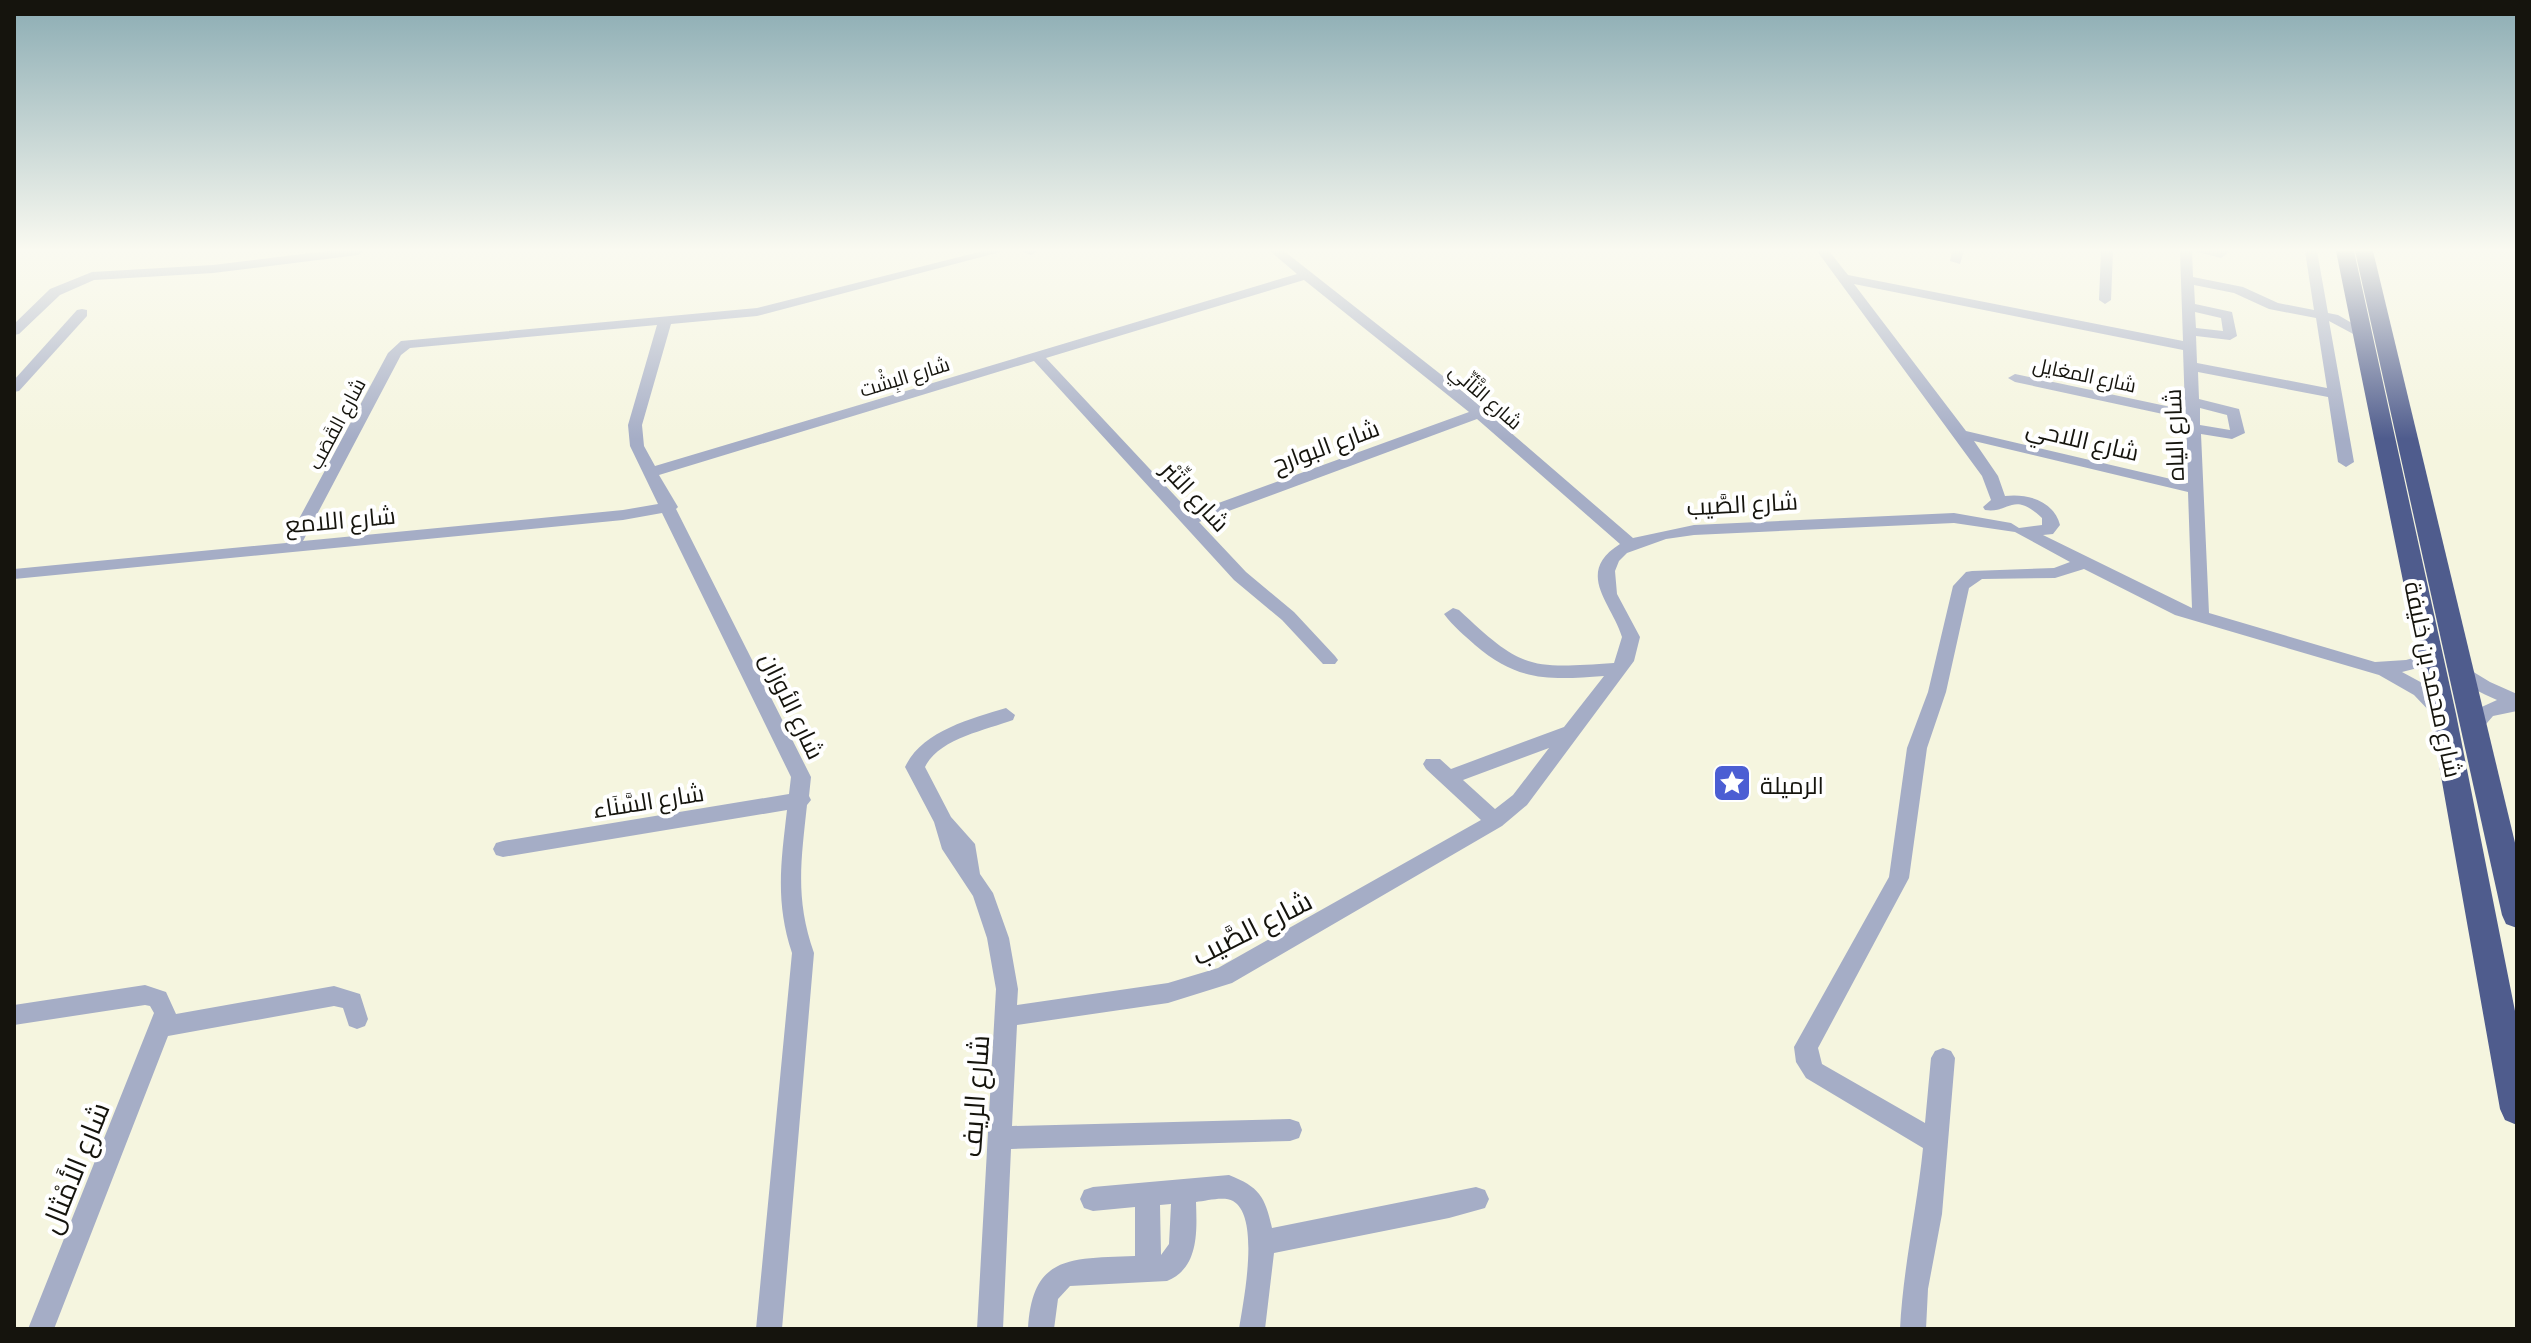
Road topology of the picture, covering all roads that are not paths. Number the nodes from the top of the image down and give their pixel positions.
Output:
1 (82, 313) dead end
2 (32, 314) edge
3 (729, 314) edge
4 (1178, 314) edge
5 (1354, 314) edge
6 (1871, 314) edge
7 (2046, 314) edge
8 (2189, 314) edge
9 (2221, 314) edge
10 (2314, 314) edge
11 (2358, 314) edge
12 (2379, 314) edge
13 (2321, 315) junction
14 (665, 320) junction
15 (2360, 322) junction
16 (14, 331) edge
17 (2190, 339) junction
18 (1037, 356) junction
19 (2191, 366) junction
20 (2015, 378) dead end
21 (14, 388) edge
22 (2334, 394) junction
23 (1479, 413) junction
24 (2193, 415) junction
25 (1961, 434) junction
26 (2346, 462) dead end
27 (651, 472) junction
28 (1990, 476) junction
29 (2195, 489) junction
30 (2026, 501) junction
31 (1996, 504) junction
32 (670, 507) junction
33 (1954, 518) junction
34 (1188, 520) junction
35 (2052, 525) junction
36 (2017, 530) junction
37 (1630, 544) junction
38 (292, 546) junction
39 (2082, 562) junction
40 (14, 574) edge
41 (1453, 614) dead end
42 (2201, 618) junction
43 (2431, 659) junction
44 (1329, 660) dead end
45 (2372, 667) junction
46 (1618, 669) junction
47 (2462, 671) junction
48 (2517, 703) edge
49 (2443, 714) junction
50 (1006, 715) dead end
51 (2474, 725) junction
52 (1572, 732) junction
53 (801, 800) junction
54 (1495, 821) junction
55 (503, 849) dead end
56 (2517, 915) edge
57 (14, 1015) edge
58 (1009, 1016) junction
59 (357, 1019) dead end
60 (160, 1027) junction
61 (1943, 1058) dead end
62 (2517, 1109) edge
63 (1290, 1130) dead end
64 (1001, 1138) junction
65 (1934, 1141) junction
66 (1183, 1191) junction
67 (1147, 1194) junction
68 (1093, 1199) dead end
69 (1476, 1199) dead end
70 (1261, 1244) junction
71 (1148, 1269) junction
72 (41, 1329) edge
73 (769, 1329) edge
74 (990, 1329) edge
75 (1041, 1329) edge
76 (1252, 1329) edge
77 (1913, 1329) edge

1 - 21 street
2 - 16 street
3 - 14 street, شارع القَصَب
4 - 18 street, شارع البِشْت
5 - 23 street, شارع التَّأنِّي
6 - 25 street
7 - 17 street
8 - 17 street, شارع الياه
9 - 17 street
10 - 13 street
11 - 15 highway, شارع محمد بن خليفة
12 - 47 highway, شارع محمد بن خليفة
13 - 15 street
13 - 15 street
13 - 22 street
14 - 27 street, شارع الأوزان
14 - 38 street, شارع القَصَب
15 - 43 highway, شارع محمد بن خليفة
17 - 19 street, شارع الياه
18 - 27 street, شارع البِشْت
18 - 34 street, شارع التِّبْر
19 - 22 street
19 - 24 street, شارع الياه
20 - 24 street, شارع المغايل
22 - 26 street
23 - 34 street, شارع البوارح
23 - 37 street, شارع التَّأنِّي
24 - 29 street, شارع الياه
25 - 28 street
25 - 29 street, شارع اللاحي
27 - 32 street, شارع الأوزان
28 - 30 street
28 - 31 street
29 - 42 street, شارع الياه
30 - 31 street, شارع الصَّيب
30 - 35 street
31 - 33 street, شارع الصَّيب
31 - 36 street
32 - 38 street, شارع اللامع
32 - 53 street, شارع الأوزان
33 - 36 street, شارع الصَّيب
33 - 37 street, شارع الصَّيب
34 - 44 street, شارع التِّبْر
35 - 36 street
35 - 39 street
36 - 39 street
37 - 46 street, شارع الصَّيب
38 - 40 street, شارع اللامع
39 - 42 street
39 - 65 street
41 - 46 street
42 - 45 street
43 - 45 street
43 - 49 highway, شارع محمد بن خليفة
45 - 49 street
46 - 52 street, شارع الصَّيب
47 - 48 street
47 - 51 highway, شارع محمد بن خليفة
48 - 51 street
49 - 62 highway, شارع محمد بن خليفة
50 - 58 street, شارع الريف
51 - 56 highway, شارع محمد بن خليفة
52 - 54 street, شارع الصَّيب
52 - 54 street
53 - 55 street, شارع السَّنَاء
53 - 73 street, شارع الأوزان
54 - 58 street, شارع الصَّيب
57 - 60 street
58 - 64 street, شارع الريف
59 - 60 street
60 - 72 street, شارع الأَمْثال
61 - 65 street
63 - 64 street
64 - 74 street, شارع الريف
65 - 77 street
66 - 67 street
66 - 70 street
66 - 71 street
67 - 68 street
67 - 71 street
69 - 70 street
70 - 76 street
71 - 75 street

